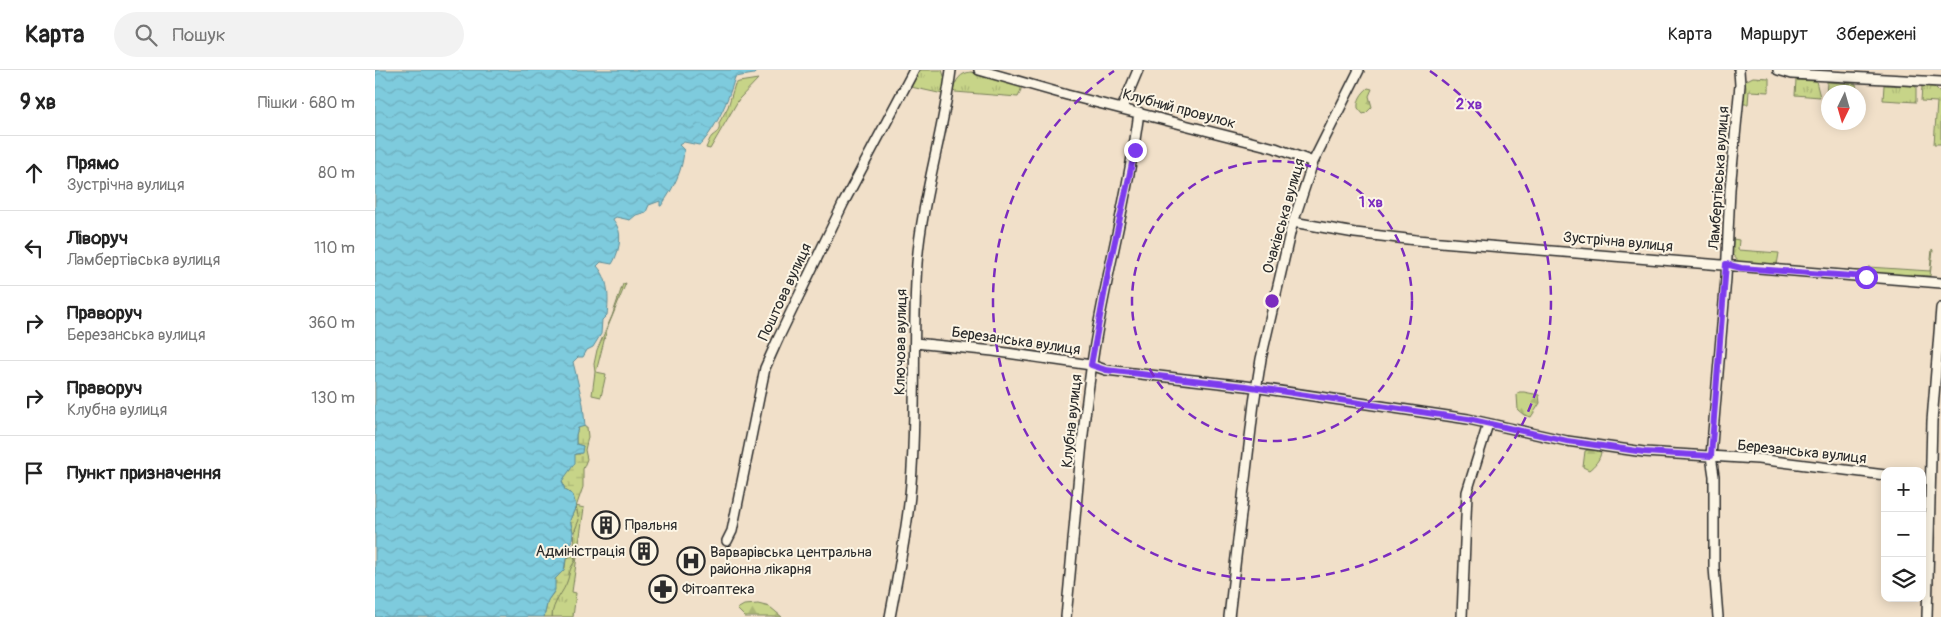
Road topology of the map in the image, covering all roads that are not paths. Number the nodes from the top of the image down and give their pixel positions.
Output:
1 (914, 70) edge
2 (951, 70) edge
3 (979, 70) edge
4 (1138, 70) edge
5 (1359, 70) edge
6 (1739, 70) edge
7 (1778, 70) edge
8 (1941, 82) edge
9 (1122, 108) junction
10 (1139, 112) junction
11 (1313, 162) junction
12 (1293, 222) junction
13 (1726, 264) junction
14 (1941, 283) edge
15 (1941, 308) edge
16 (915, 343) junction
17 (1091, 365) junction
18 (1257, 388) junction
19 (1488, 424) junction
20 (1711, 456) junction
21 (1881, 474) edge
22 (1926, 481) edge
23 (727, 542) dead end
24 (891, 617) edge
25 (1067, 617) edge
26 (1229, 617) edge
27 (1462, 617) edge
28 (1717, 617) edge
29 (1927, 617) edge

1 - 23 street, Поштова вулиця
2 - 16 street, Ключова вулиця
3 - 9 street, Клубний провулок
4 - 9 street
5 - 11 street, Очаківська вулиця
6 - 13 street, Ламбертівська вулиця
7 - 8 street
9 - 10 street, Клубний провулок
10 - 11 street, Клубний провулок
10 - 17 street, Клубна вулиця
11 - 12 street, Очаківська вулиця
12 - 13 street, Зустрічна вулиця
12 - 18 street, Очаківська вулиця
13 - 14 street, Зустрічна вулиця
13 - 20 street, Ламбертівська вулиця
15 - 22 street
16 - 17 street, Березанська вулиця
16 - 24 street, Ключова вулиця
17 - 18 street, Березанська вулиця
17 - 25 street, Клубна вулиця
18 - 19 street, Березанська вулиця
18 - 26 street, Очаківська вулиця
19 - 20 street, Березанська вулиця
19 - 27 street
20 - 21 street, Березанська вулиця
20 - 28 street, Ламбертівська вулиця
22 - 29 street

